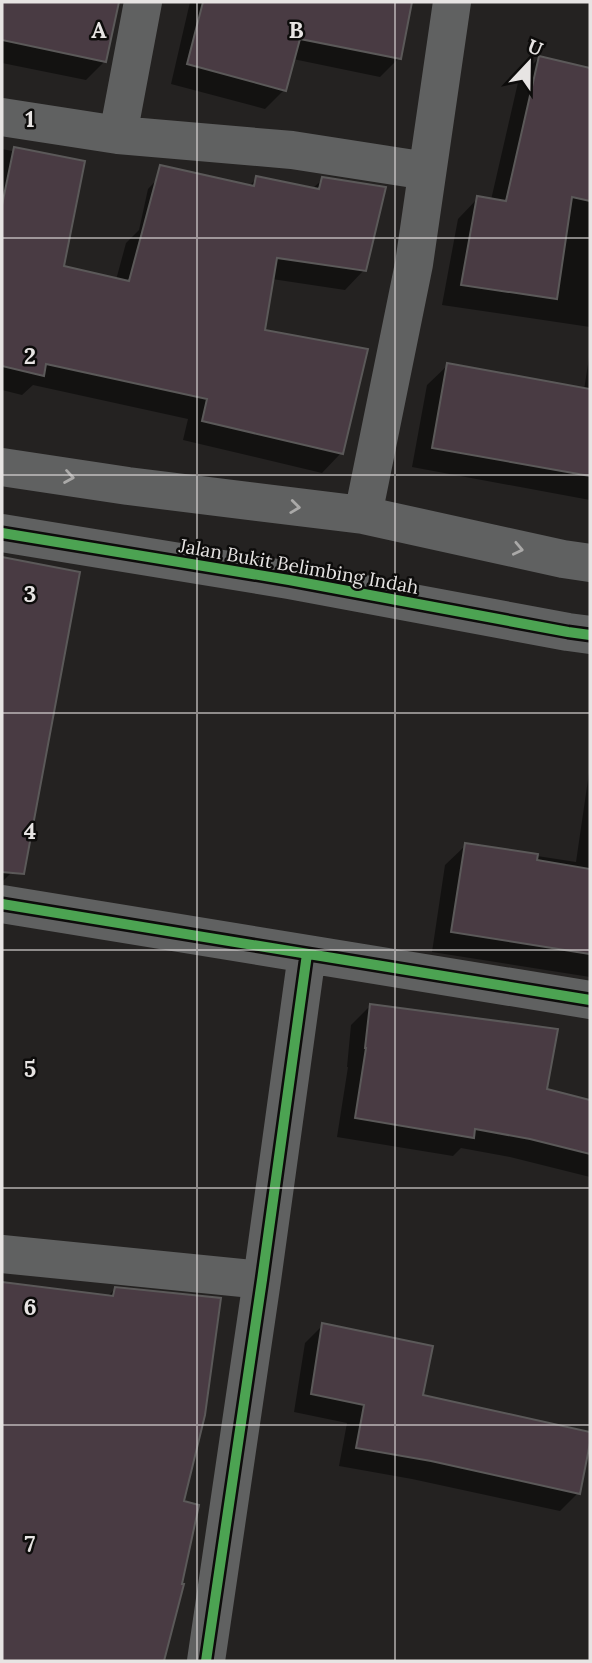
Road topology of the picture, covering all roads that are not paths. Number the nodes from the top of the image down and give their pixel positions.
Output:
1 (143, 2) edge
2 (452, 2) edge
3 (2, 117) edge
4 (118, 135) junction
5 (427, 171) junction
6 (2, 467) edge
7 (363, 515) junction
8 (2, 533) edge
9 (590, 563) edge
10 (590, 635) edge
11 (2, 904) edge
12 (307, 954) junction
13 (590, 1000) edge
14 (2, 1254) edge
15 (262, 1280) junction
16 (206, 1661) edge

1 - 4 street
2 - 5 street
3 - 4 street
4 - 5 street
5 - 7 street
6 -> 7 street
7 -> 9 street
8 - 10 street, Jalan Bukit Belimbing Indah
11 - 12 street
12 - 13 street
12 - 15 street
14 - 15 street
15 - 16 street

